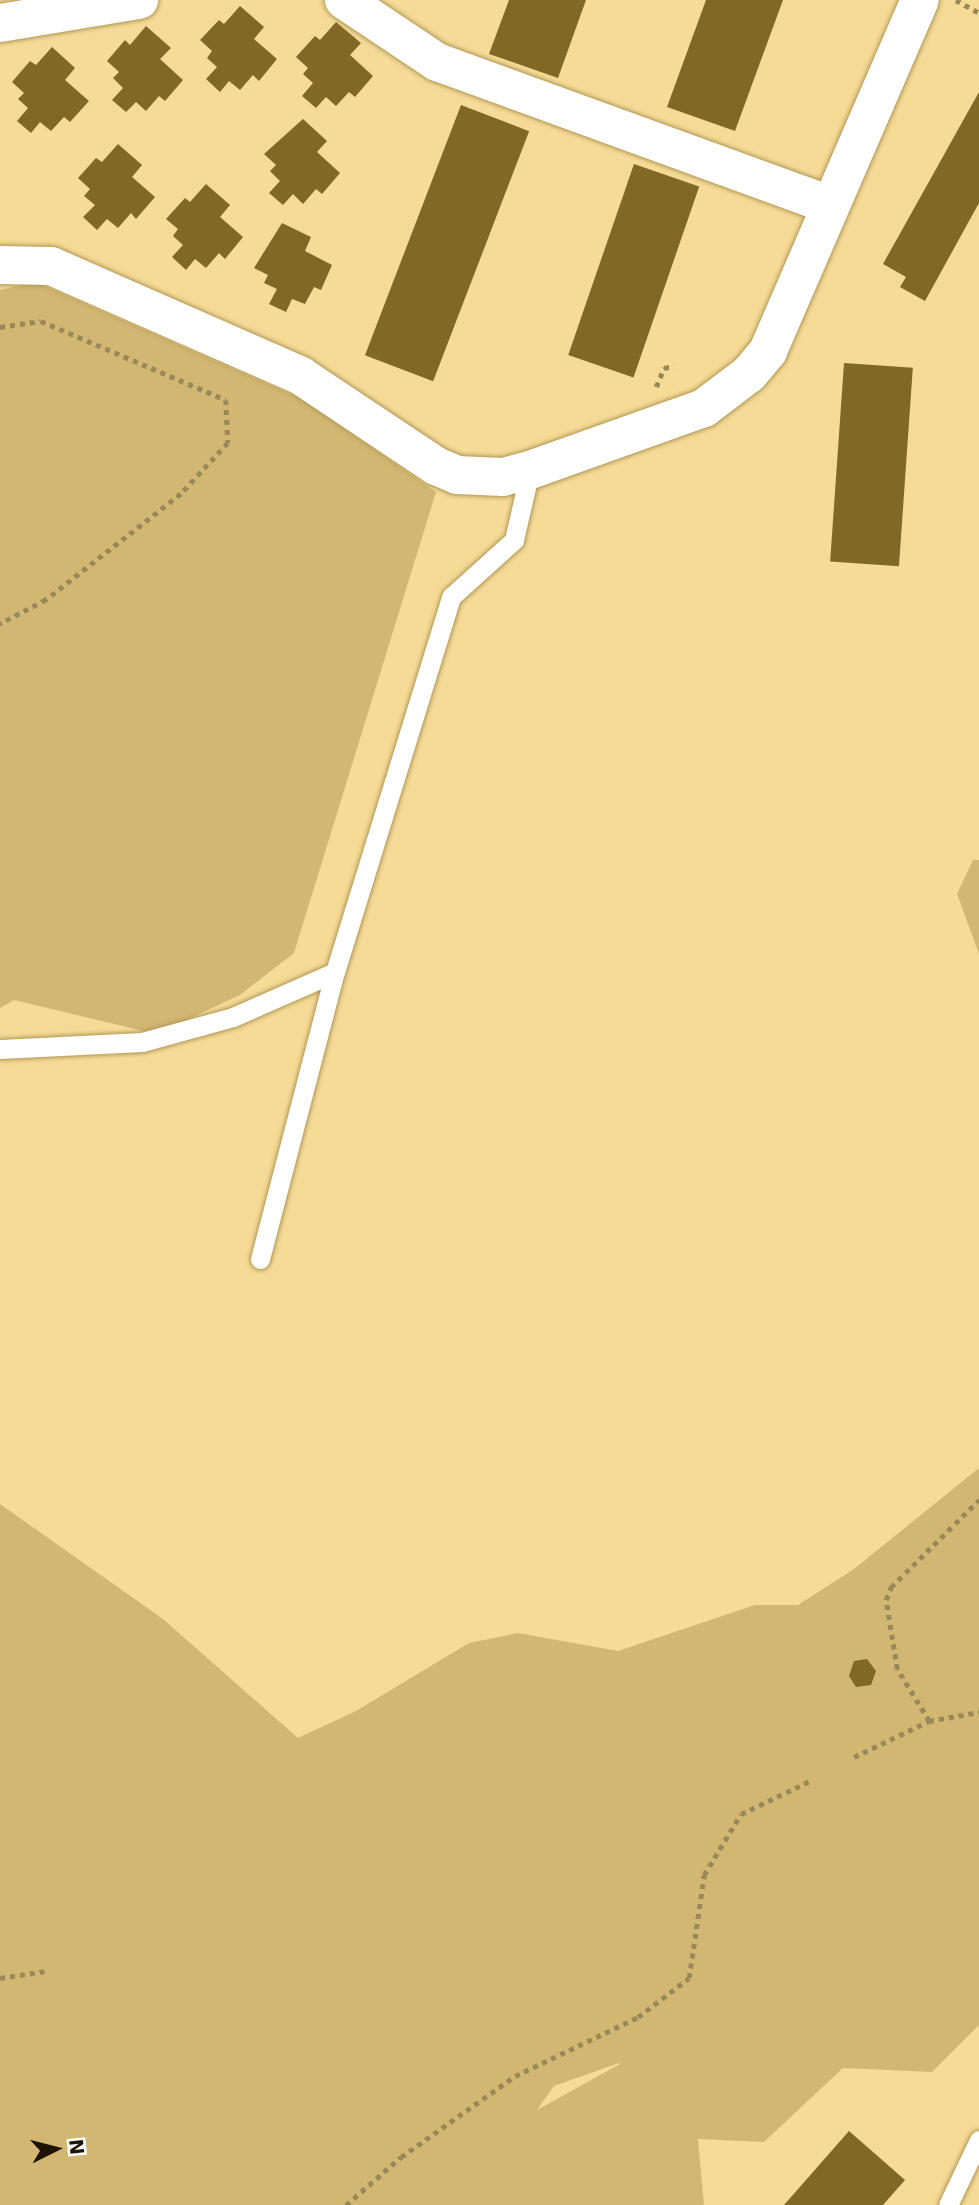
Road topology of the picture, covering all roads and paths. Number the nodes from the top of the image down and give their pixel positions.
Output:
1 (139, 0) edge
2 (344, 0) edge
3 (920, 0) edge
4 (956, 0) edge
5 (979, 13) edge
6 (0, 23) edge
7 (829, 205) junction
8 (0, 265) edge
9 (0, 327) edge
10 (674, 366) dead end
11 (664, 368) dead end
12 (530, 470) junction
13 (0, 624) edge
14 (335, 972) junction
15 (0, 1049) edge
16 (260, 1259) dead end
17 (979, 1500) edge
18 (979, 1712) edge
19 (929, 1721) junction
20 (854, 1757) dead end
21 (812, 1780) dead end
22 (46, 1971) dead end
23 (0, 1978) edge
24 (979, 2140) edge
25 (346, 2205) edge
26 (948, 2205) edge

1 - 6 street
2 - 7 street
3 - 7 street
4 - 5 path
7 - 12 street
8 - 12 street
9 - 13 path
10 - 11 path
12 - 14 lane
14 - 15 lane
14 - 16 lane
17 - 19 path
18 - 19 path
19 - 20 path
21 - 25 path
22 - 23 path
24 - 26 lane

